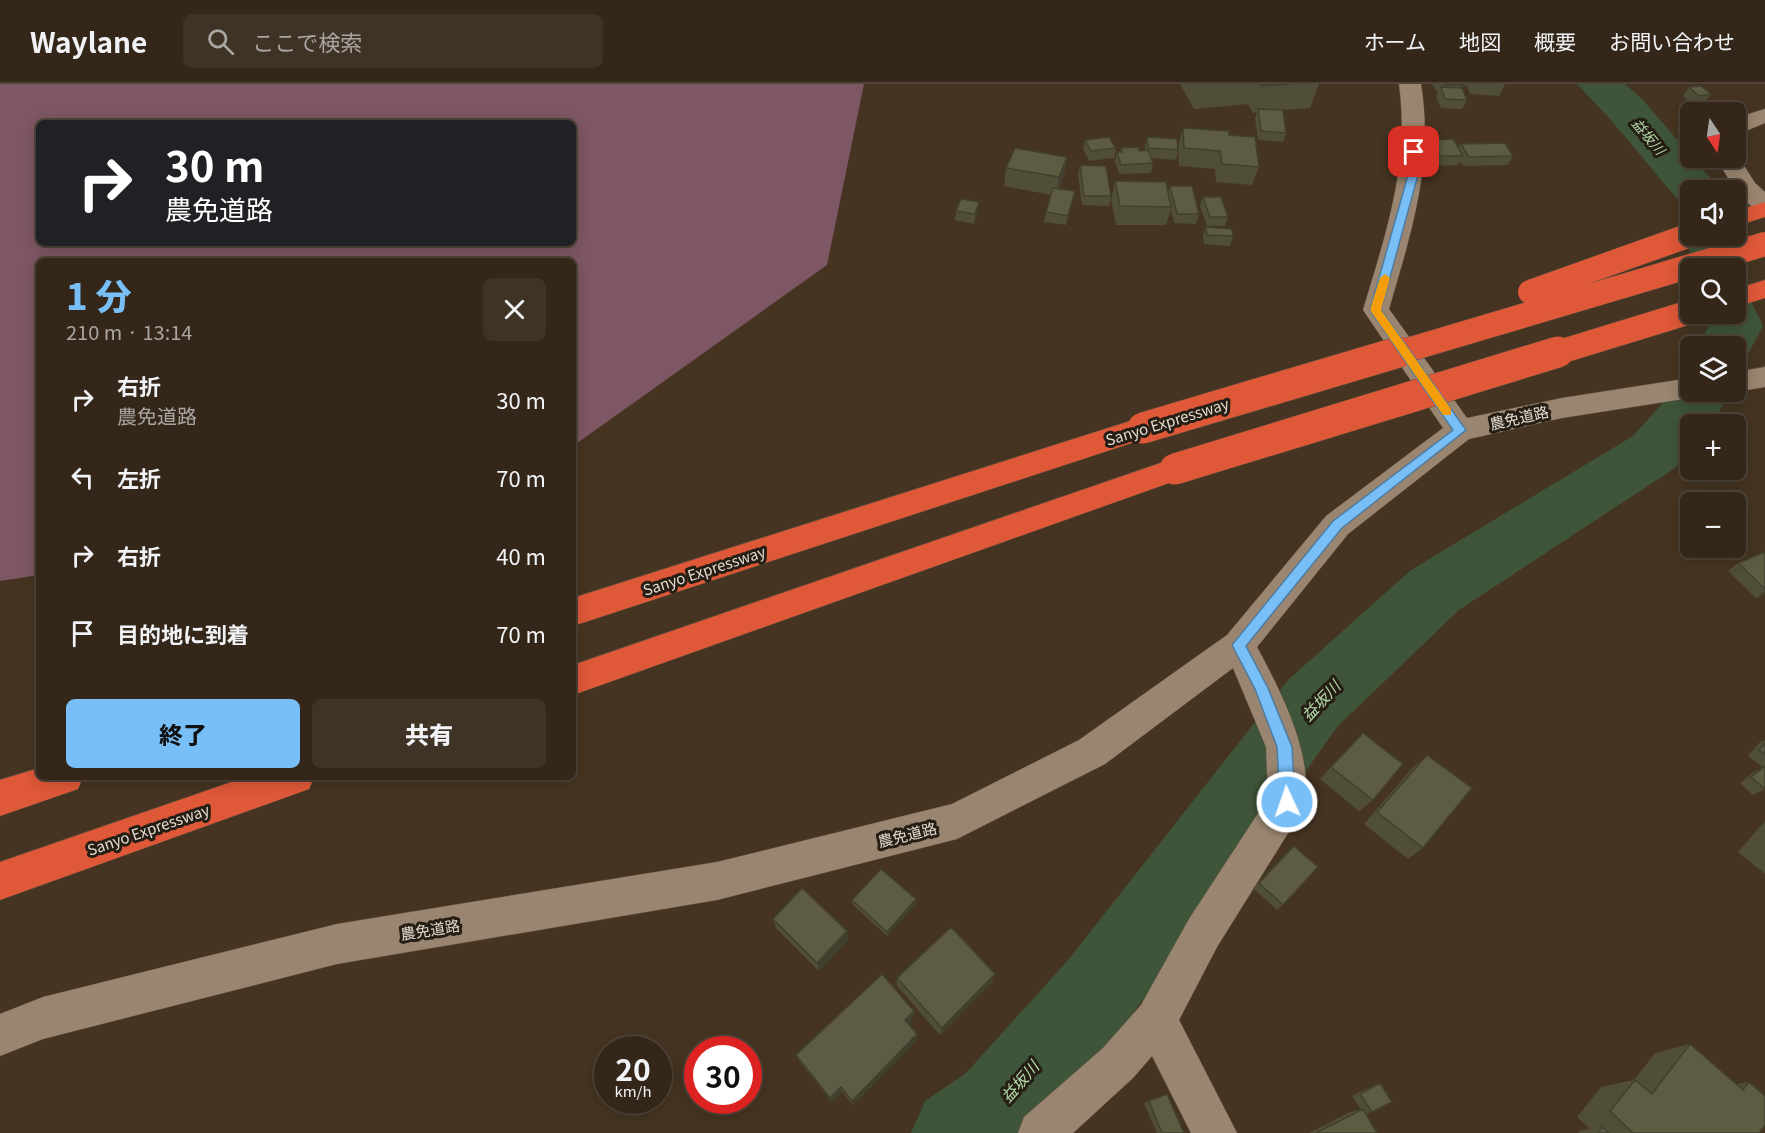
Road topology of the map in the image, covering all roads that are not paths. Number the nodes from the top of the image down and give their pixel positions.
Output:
1 (1410, 84) edge
2 (1765, 116) edge
3 (1746, 121) edge
4 (1734, 168) edge
5 (1765, 208) edge
6 (1746, 215) edge
7 (1680, 239) edge
8 (1765, 244) edge
9 (1765, 289) edge
10 (1746, 295) edge
11 (1680, 315) edge
12 (1765, 377) edge
13 (1746, 380) edge
14 (1674, 391) edge
15 (1143, 428) junction
16 (1460, 430) junction
17 (576, 611) edge
18 (1239, 645) junction
19 (576, 679) edge
20 (56, 780) edge
21 (287, 780) edge
22 (0, 798) edge
23 (0, 881) edge
24 (1156, 1020) junction
25 (0, 1035) edge
26 (1040, 1133) edge
27 (1215, 1133) edge

1 - 16 street
2 - 3 street
4 - 5 street
5 - 6 highway
7 - 15 highway, bridge
8 - 15 highway, Sanyo Expressway, bridge
9 - 10 highway
11 - 19 highway, bridge
12 - 13 street
14 - 16 street, 農免道路
15 - 17 highway, Sanyo Expressway
16 - 18 street, 農免道路
18 - 24 street
18 - 25 street, 農免道路
20 - 22 highway
21 - 23 highway, Sanyo Expressway
24 - 26 street
24 - 27 street

